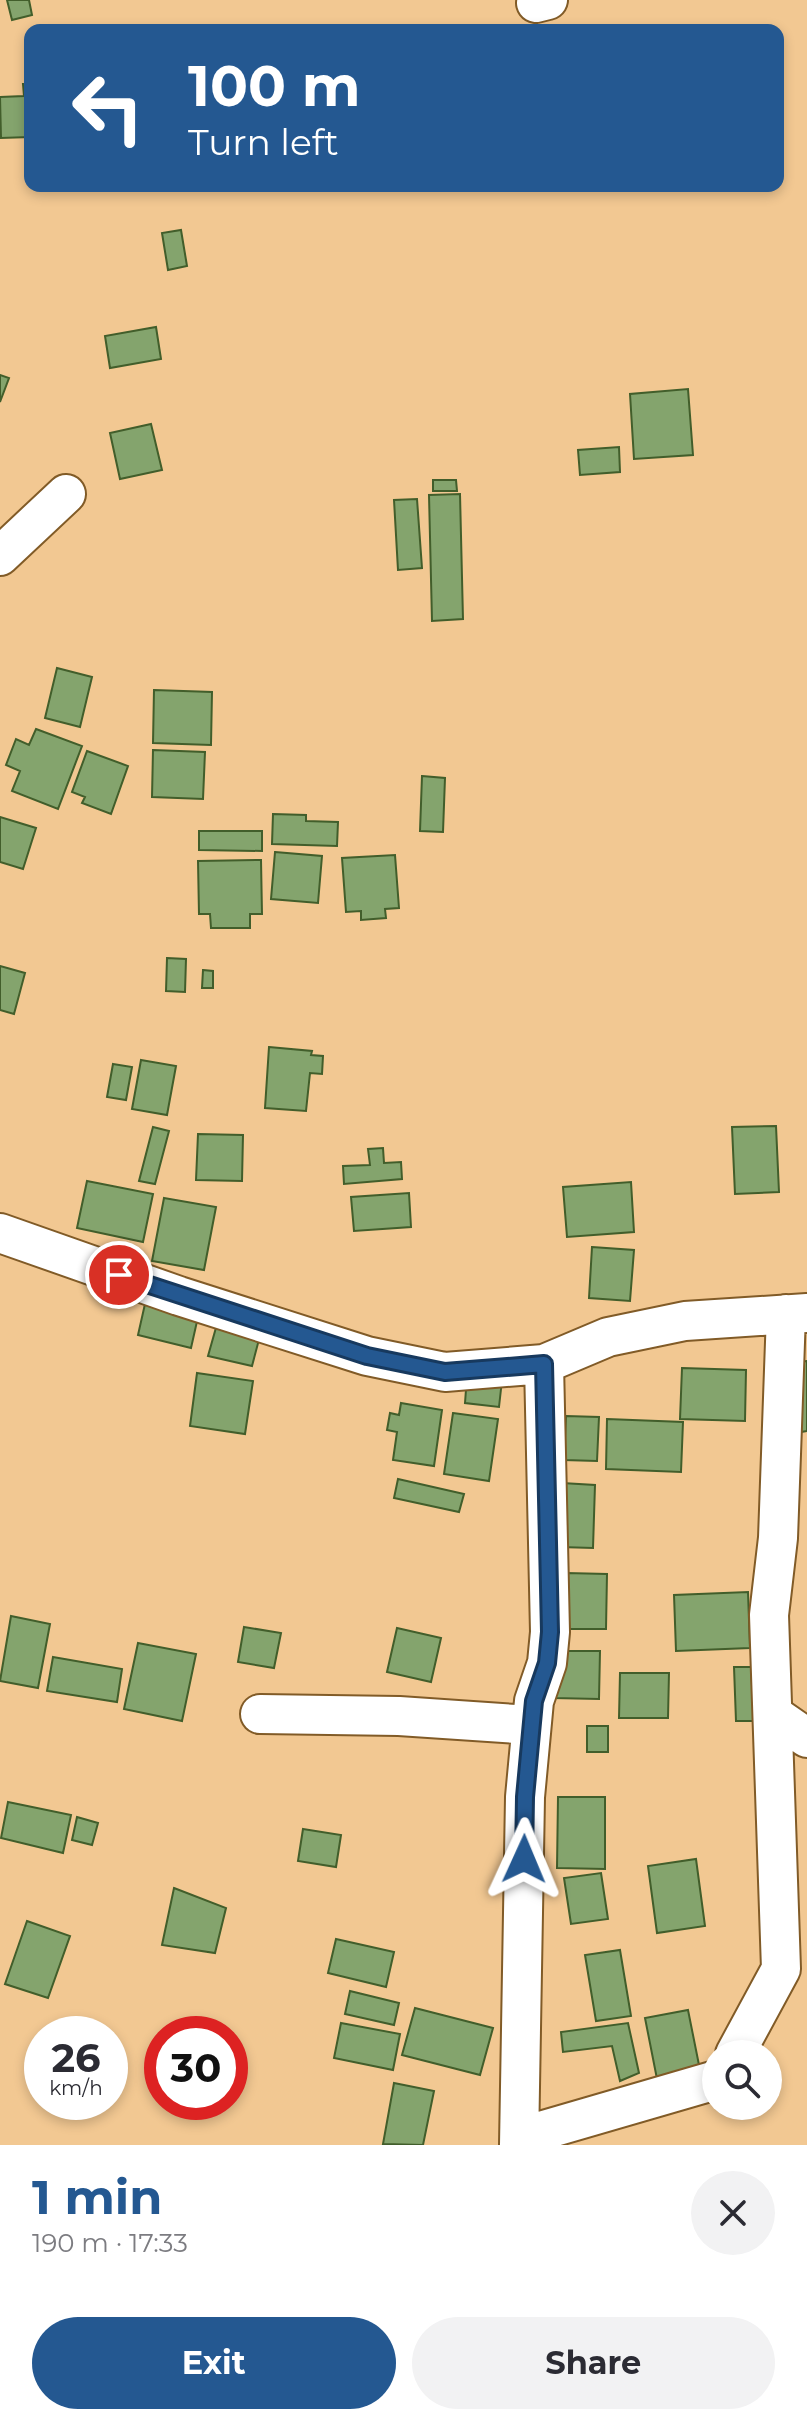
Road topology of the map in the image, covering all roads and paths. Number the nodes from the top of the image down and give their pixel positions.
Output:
1 (66, 494) dead end
2 (0, 556) edge
3 (0, 1233) edge
4 (796, 1313) edge
5 (544, 1364) junction
6 (260, 1714) dead end
7 (774, 1715) junction
8 (531, 1725) junction
9 (807, 1738) edge
10 (745, 2040) edge
11 (702, 2084) edge
12 (520, 2141) edge

1 - 2 street
3 - 5 street
4 - 5 street
4 - 7 street
5 - 8 street
6 - 8 street
7 - 9 street
7 - 10 street
8 - 12 street
11 - 12 street

